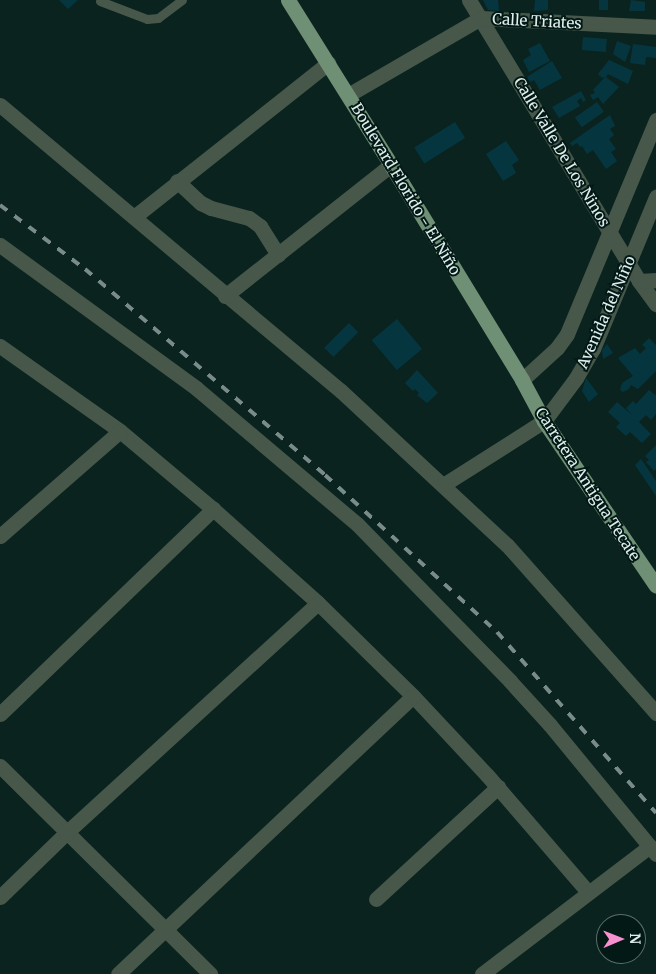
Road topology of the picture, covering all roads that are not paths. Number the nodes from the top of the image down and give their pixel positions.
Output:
1 (182, 0) edge
2 (288, 0) edge
3 (469, 0) edge
4 (100, 1) edge
5 (481, 18) junction
6 (656, 27) edge
7 (328, 63) junction
8 (348, 95) junction
9 (0, 105) edge
10 (656, 120) edge
11 (391, 165) junction
12 (177, 181) junction
13 (656, 197) edge
14 (134, 217) junction
15 (609, 231) junction
16 (0, 246) edge
17 (278, 255) junction
18 (628, 264) junction
19 (656, 280) edge
20 (639, 281) junction
21 (225, 296) junction
22 (656, 304) edge
23 (0, 346) edge
24 (522, 380) junction
25 (544, 421) junction
26 (120, 432) junction
27 (443, 486) junction
28 (213, 509) junction
29 (0, 536) edge
30 (656, 586) edge
31 (318, 603) junction
32 (413, 696) junction
33 (656, 713) edge
34 (0, 714) edge
35 (0, 766) edge
36 (498, 788) junction
37 (66, 833) junction
38 (653, 850) edge
39 (588, 892) junction
40 (0, 897) edge
41 (376, 899) dead end
42 (165, 927) junction
43 (118, 974) edge
44 (210, 974) edge
45 (482, 974) edge

1 - 4 lane
2 - 7 main road, Boulevard Florido - El Niño
3 - 5 street, Calle Valle De Los Ninos
5 - 6 street, Calle Triates
5 - 8 street, Calle Triates
5 - 15 street, Calle Valle De Los Ninos
7 - 8 main road, Boulevard Florido - El Niño
7 - 12 street
8 - 11 main road, Boulevard Florido - El Niño
9 - 14 street
10 - 15 street, Avenida del Niño
11 - 17 street
11 - 24 main road, Boulevard Florido - El Niño
12 - 14 street
12 - 17 street
13 - 18 street, Avenida del Niño
14 - 21 street
15 - 18 street, Calle Valle De Los Ninos
15 - 24 street, Avenida del Niño
16 - 38 street
17 - 21 street
18 - 20 street, Calle Valle De Los Ninos
18 - 25 street, Avenida del Niño
19 - 20 street
20 - 22 street, Calle Valle De Los Ninos
21 - 27 street
23 - 26 street
24 - 25 main road, Carretera Antigua Tecate
25 - 27 street
25 - 30 main road, Carretera Antigua Tecate
26 - 28 street
26 - 29 street
27 - 33 street
28 - 31 street
28 - 34 street
31 - 32 street
31 - 37 street
32 - 36 street
32 - 42 street
35 - 37 street
36 - 39 street
36 - 41 street
37 - 40 street
37 - 42 street
38 - 39 street
39 - 45 street
42 - 43 street
42 - 44 street

